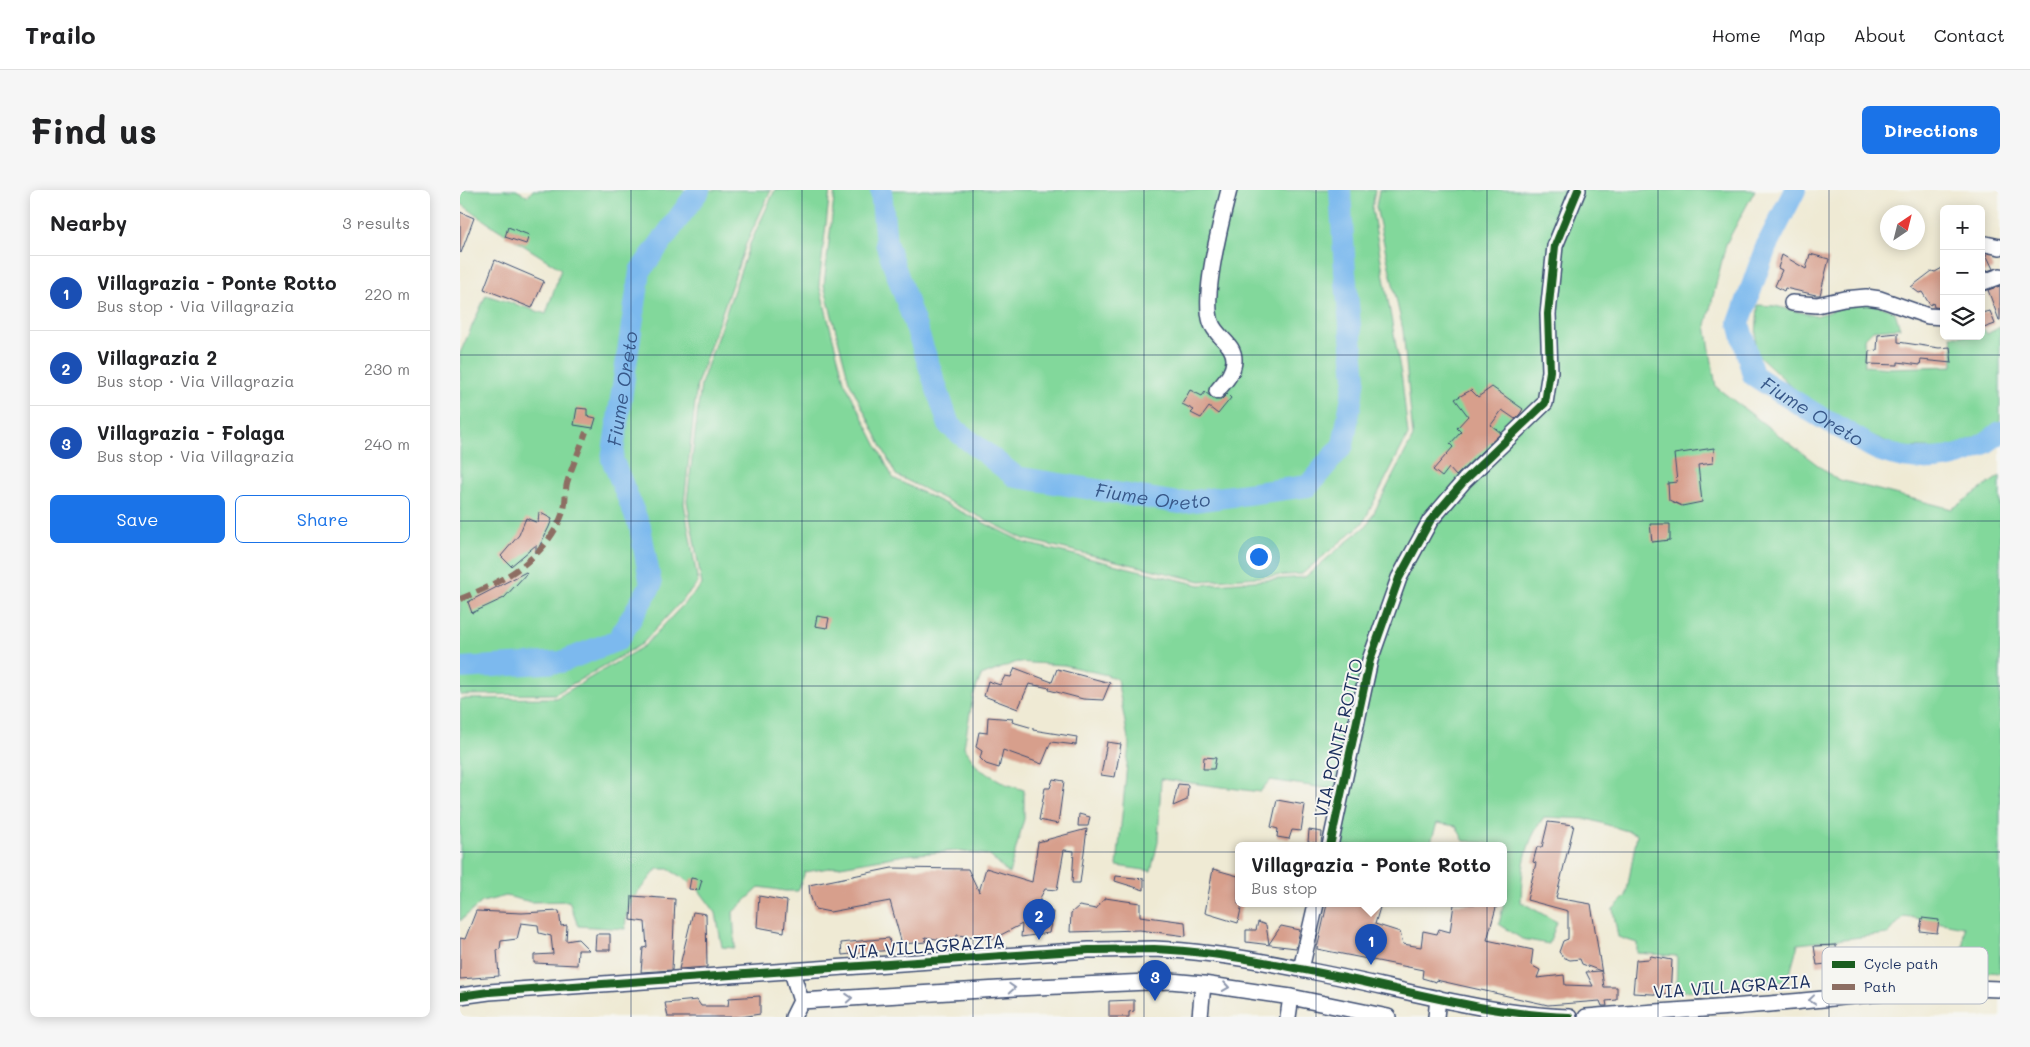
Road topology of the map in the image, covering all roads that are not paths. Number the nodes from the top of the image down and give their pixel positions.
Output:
1 (1229, 190) edge
2 (1578, 190) edge
3 (1985, 244) edge
4 (2000, 247) edge
5 (2000, 276) edge
6 (1985, 282) edge
7 (1792, 303) dead end
8 (1940, 317) edge
9 (1217, 391) dead end
10 (1331, 842) edge
11 (1315, 907) edge
12 (1300, 968) junction
13 (792, 972) junction
14 (1203, 984) junction
15 (460, 996) edge
16 (1291, 997) junction
17 (1438, 998) junction
18 (1822, 999) edge
19 (801, 1001) junction
20 (793, 1017) edge
21 (1200, 1017) edge
22 (1288, 1017) edge
23 (1388, 1017) edge
24 (1436, 1017) edge
25 (1569, 1017) edge
26 (1586, 1017) edge

1 - 9 street
2 - 10 street, VIA PONTE ROTTO
3 - 4 street
5 - 6 street
7 - 8 street
11 - 12 street
12 - 13 street, VIA VILLAGRAZIA
12 - 17 street, VIA VILLAGRAZIA
13 - 15 street, VIA VILLAGRAZIA
13 - 19 street
14 -> 16 street
19 -> 14 street
14 - 21 street
16 - 22 street
16 - 23 street
17 - 24 street
17 - 25 street, VIA VILLAGRAZIA
18 -> 26 street, VIA VILLAGRAZIA
19 - 20 street

